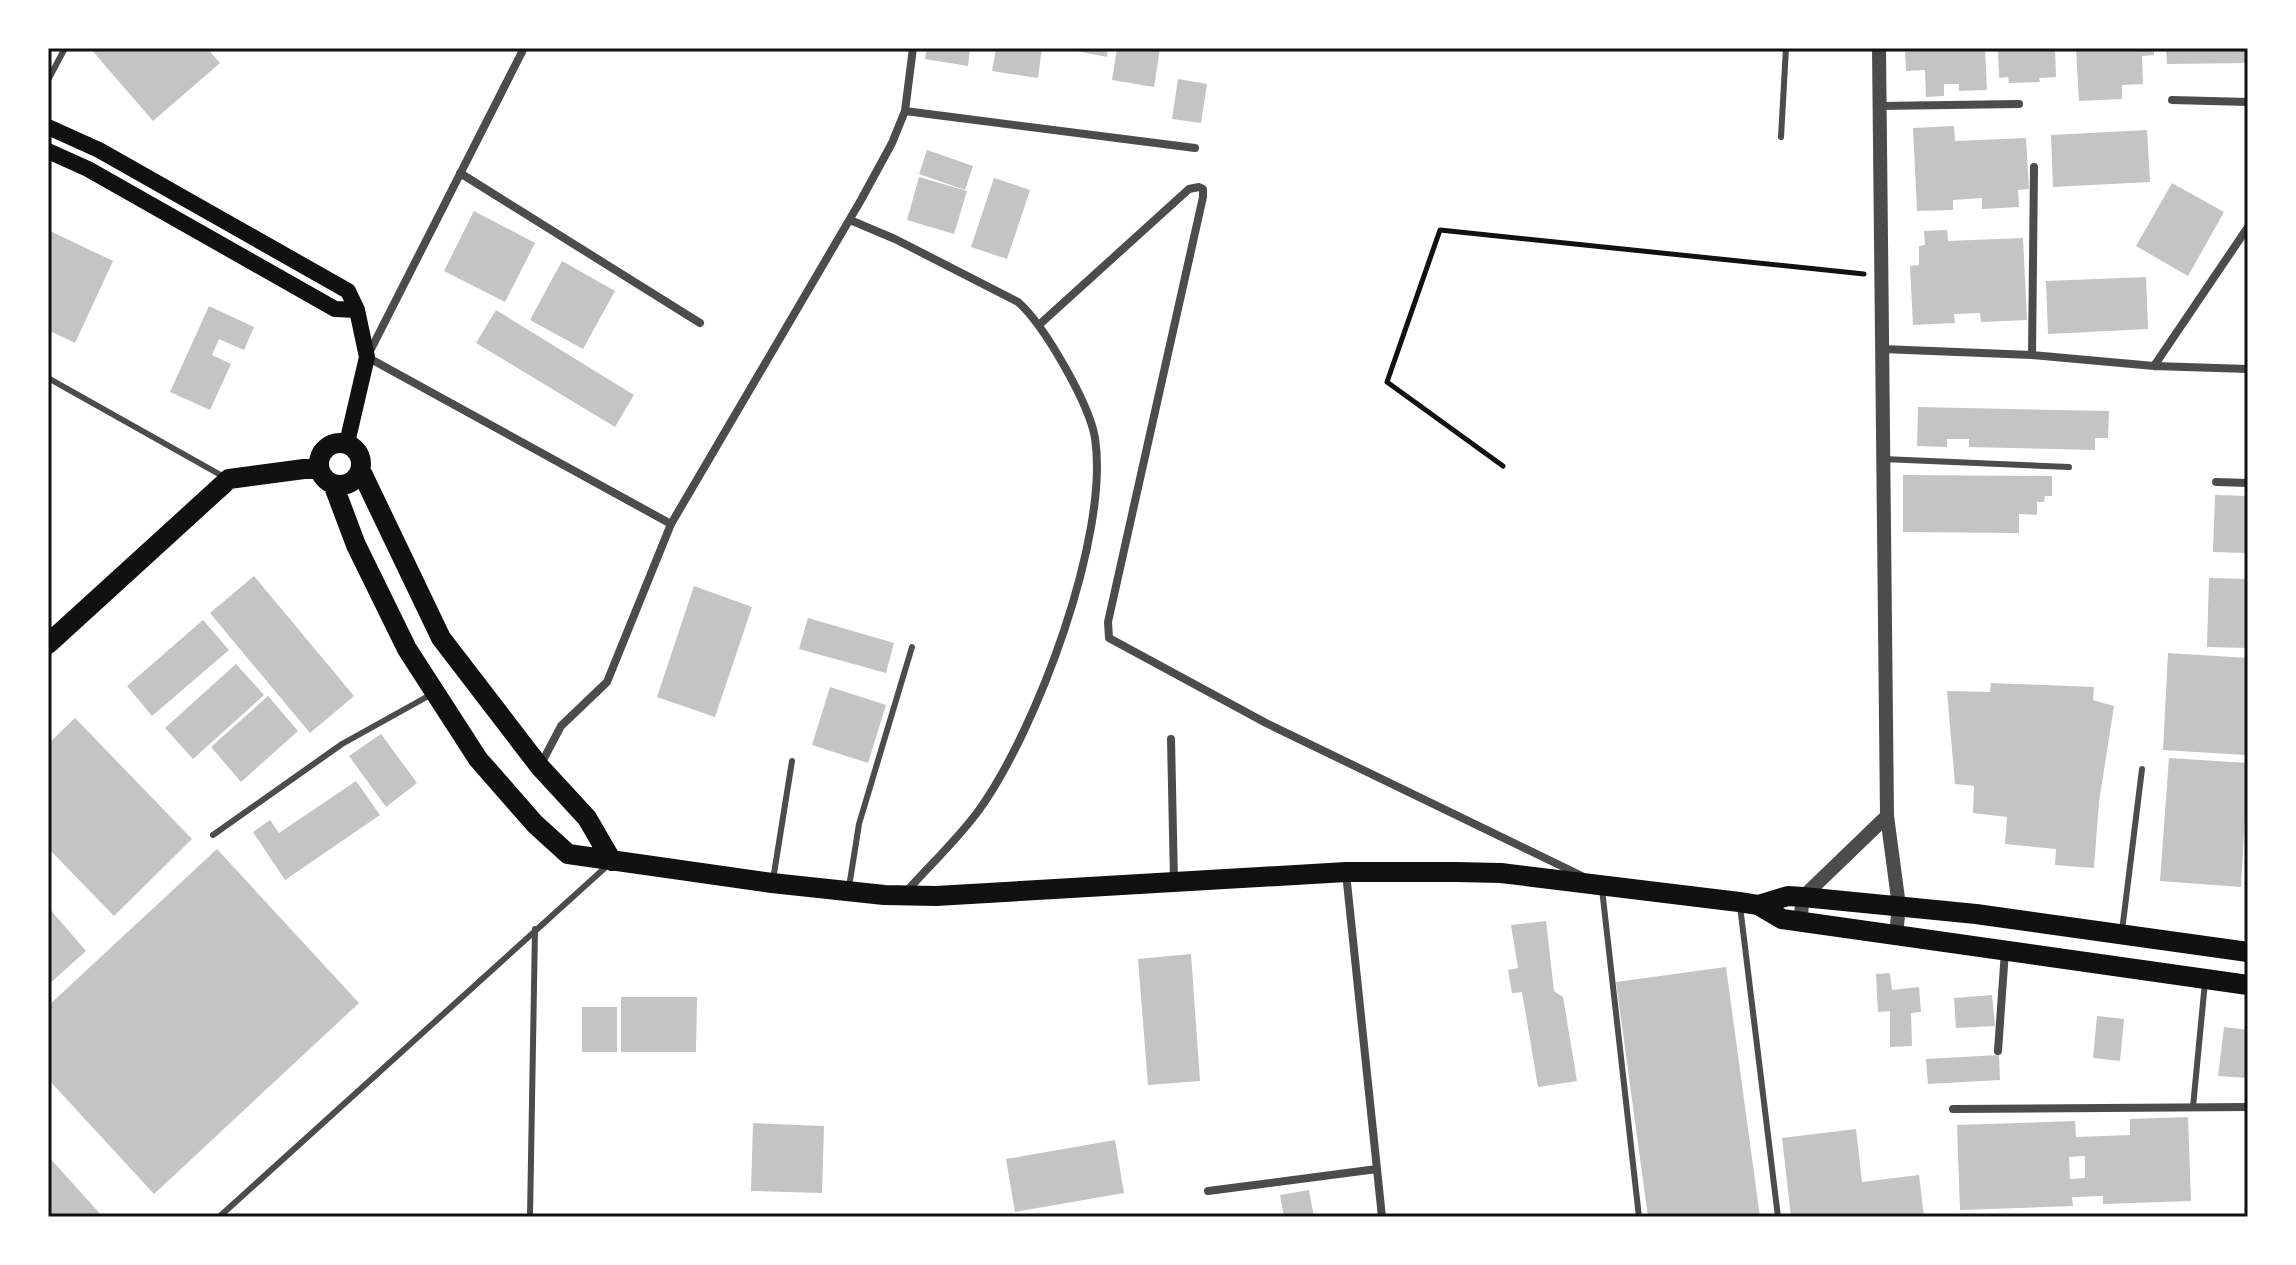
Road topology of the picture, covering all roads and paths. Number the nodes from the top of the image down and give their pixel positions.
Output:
1 (65, 48) edge
2 (524, 48) edge
3 (913, 48) edge
4 (1786, 48) edge
5 (1879, 48) edge
6 (48, 80) edge
7 (2172, 100) dead end
8 (2248, 102) edge
9 (2019, 104) dead end
10 (1879, 106) junction
11 (905, 111) junction
12 (48, 127) edge
13 (1781, 137) dead end
14 (1195, 148) dead end
15 (48, 151) edge
16 (2034, 167) dead end
17 (460, 173) junction
18 (850, 220) junction
19 (2248, 227) edge
20 (1881, 275) junction
21 (357, 310) junction
22 (700, 323) dead end
23 (1040, 324) junction
24 (1882, 349) junction
25 (2032, 355) junction
26 (367, 357) junction
27 (2154, 366) junction
28 (2248, 369) edge
29 (48, 378) edge
30 (347, 443) junction
31 (1883, 459) junction
32 (1503, 466) dead end
33 (319, 467) junction
34 (2069, 467) dead end
35 (361, 471) junction
36 (229, 479) junction
37 (2216, 482) dead end
38 (2248, 483) edge
39 (333, 484) junction
40 (671, 524) junction
41 (48, 644) edge
42 (912, 647) dead end
43 (435, 693) junction
44 (1171, 739) dead end
45 (792, 761) dead end
46 (540, 767) junction
47 (2142, 769) dead end
48 (1887, 816) junction
49 (213, 835) dead end
50 (612, 861) junction
51 (1346, 872) junction
52 (1174, 882) junction
53 (772, 883) junction
54 (1601, 885) junction
55 (849, 891) junction
56 (903, 896) junction
57 (1803, 897) junction
58 (1748, 904) junction
59 (1899, 906) junction
60 (1800, 922) junction
61 (535, 928) junction
62 (2121, 934) junction
63 (1896, 935) junction
64 (2005, 950) junction
65 (2248, 952) edge
66 (2205, 979) junction
67 (2248, 985) edge
68 (1998, 1051) dead end
69 (2193, 1107) junction
70 (2248, 1107) edge
71 (1953, 1109) dead end
72 (1377, 1169) junction
73 (1208, 1191) dead end
74 (219, 1217) edge
75 (530, 1217) edge
76 (1382, 1217) edge
77 (1639, 1217) edge
78 (1778, 1217) edge

1 - 6 lane
2 - 17 street
3 - 11 street
4 - 13 lane
5 - 10 street
7 - 8 street
9 - 10 street
10 - 20 street
11 - 14 street
11 - 18 street
12 - 21 main road
15 - 21 main road
16 - 25 street
17 - 22 street
17 - 26 street
18 - 23 street
18 - 40 street
19 - 27 street
20 - 24 street
20 - 32 path
21 - 26 main road
23 - 54 street
23 - 56 street
24 - 25 street
24 - 31 street
25 - 27 street
26 - 30 main road
26 - 40 street
27 - 28 street
29 - 36 lane
30 - 33 main road
30 - 35 main road
31 - 34 lane
31 - 48 street
33 - 36 main road
33 - 39 main road
35 - 39 main road
35 - 46 main road
36 - 41 main road
37 - 38 street
39 - 43 main road
40 - 46 street
42 - 55 lane
43 - 49 lane
43 - 50 main road
44 - 52 street
45 - 53 lane
46 - 50 main road
47 - 62 lane
48 - 57 street
48 - 59 street
50 - 53 main road
50 - 61 lane
51 - 52 main road
51 - 54 main road
51 - 72 street
52 - 56 main road
53 - 55 main road
54 - 58 main road
54 - 77 lane
55 - 56 main road
57 - 58 main road
57 - 59 main road
57 - 60 street
58 - 60 main road
58 - 78 lane
59 - 62 main road
59 - 63 street
60 - 63 main road
61 - 74 lane
61 - 75 lane
62 - 65 main road
63 - 64 main road
64 - 66 main road
64 - 68 street
66 - 67 main road
66 - 69 lane
69 - 70 street
69 - 71 street
72 - 73 street
72 - 76 street

